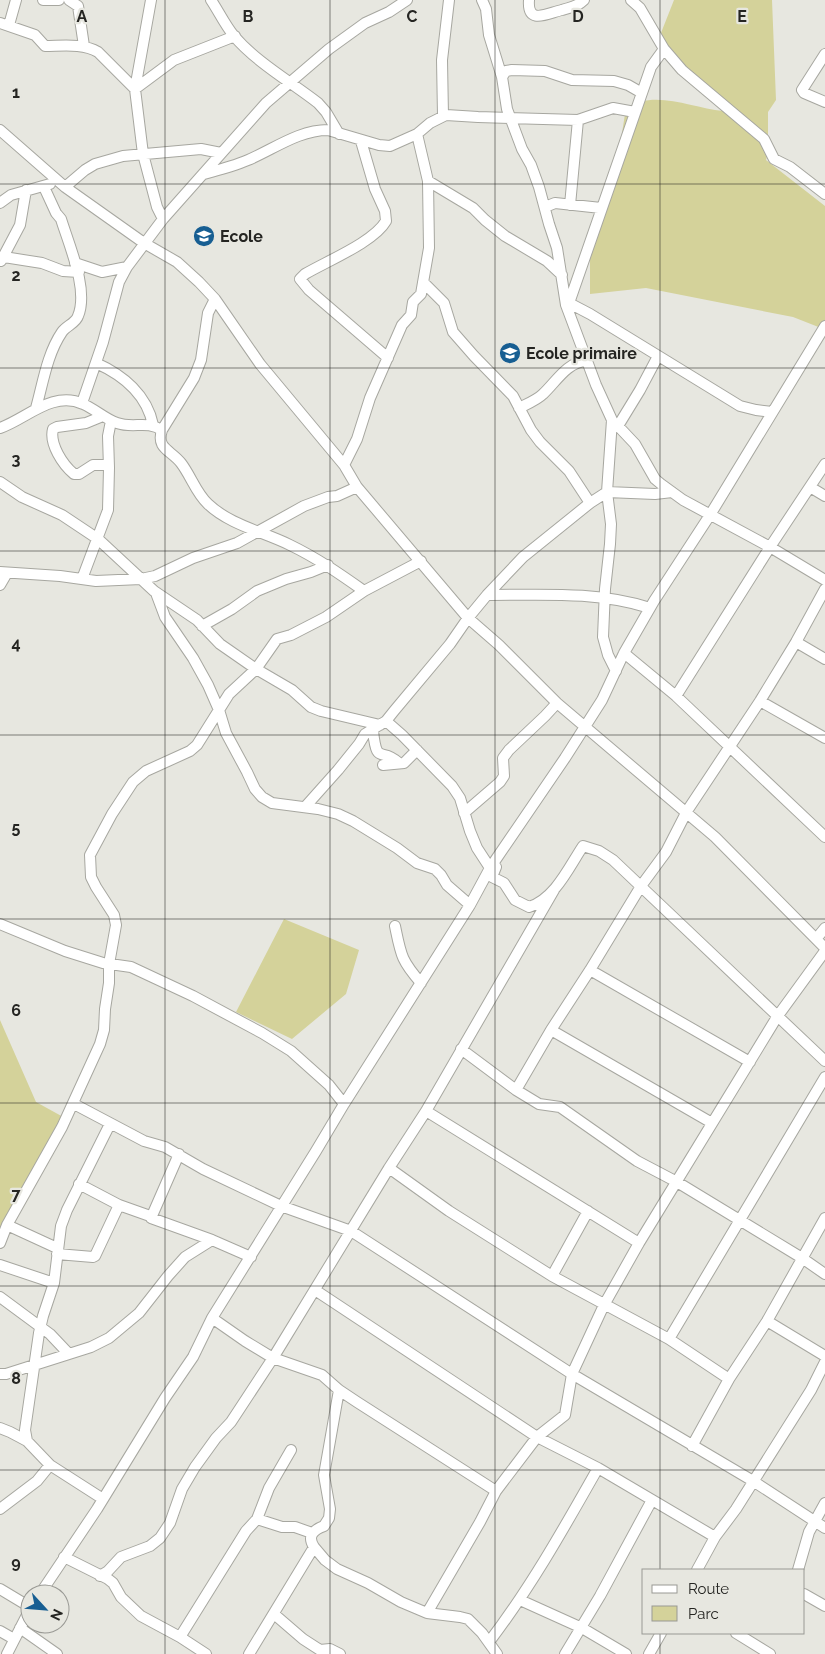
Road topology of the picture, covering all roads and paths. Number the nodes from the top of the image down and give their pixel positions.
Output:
1 (16, 0) edge
2 (43, 0) edge
3 (60, 0) edge
4 (69, 0) edge
5 (151, 0) edge
6 (212, 0) edge
7 (407, 0) edge
8 (449, 0) edge
9 (482, 0) edge
10 (529, 0) edge
11 (584, 0) edge
12 (631, 0) edge
13 (4, 24) edge
14 (234, 36) junction
15 (84, 46) junction
16 (664, 49) junction
17 (825, 54) edge
18 (502, 77) junction
19 (290, 82) junction
20 (135, 88) junction
21 (642, 93) junction
22 (825, 102) edge
23 (635, 112) junction
24 (444, 116) junction
25 (510, 117) junction
26 (578, 120) junction
27 (0, 130) edge
28 (339, 134) junction
29 (417, 134) junction
30 (361, 141) junction
31 (221, 153) junction
32 (143, 154) junction
33 (204, 174) junction
34 (428, 181) junction
35 (61, 184) junction
36 (44, 187) junction
37 (26, 190) junction
38 (825, 194) edge
39 (0, 203) edge
40 (570, 205) junction
41 (545, 207) junction
42 (601, 208) junction
43 (162, 219) junction
44 (144, 243) junction
45 (2, 259) edge
46 (77, 267) junction
47 (126, 267) junction
48 (562, 276) junction
49 (423, 282) junction
50 (214, 299) junction
51 (568, 304) junction
52 (824, 330) edge
53 (658, 356) junction
54 (388, 358) junction
55 (586, 361) junction
56 (96, 363) junction
57 (82, 403) junction
58 (36, 408) junction
59 (519, 408) junction
60 (772, 412) junction
61 (107, 418) junction
62 (615, 423) junction
63 (0, 428) edge
64 (158, 428) junction
65 (825, 464) edge
66 (109, 465) junction
67 (344, 465) junction
68 (0, 482) edge
69 (357, 487) junction
70 (810, 487) junction
71 (607, 492) junction
72 (672, 492) junction
73 (825, 496) edge
74 (590, 503) junction
75 (710, 515) junction
76 (258, 531) junction
77 (98, 539) junction
78 (770, 547) junction
79 (421, 561) junction
80 (328, 565) junction
81 (4, 572) edge
82 (82, 579) junction
83 (141, 579) junction
84 (825, 580) edge
85 (0, 585) edge
86 (825, 589) edge
87 (364, 591) junction
88 (156, 593) junction
89 (487, 595) junction
90 (605, 597) junction
91 (650, 608) junction
92 (468, 618) junction
93 (202, 626) junction
94 (796, 642) junction
95 (624, 653) junction
96 (825, 659) edge
97 (256, 668) junction
98 (616, 671) junction
99 (676, 696) junction
100 (760, 701) junction
101 (557, 703) junction
102 (219, 710) junction
103 (379, 726) junction
104 (585, 726) junction
105 (825, 738) edge
106 (730, 746) junction
107 (417, 750) junction
108 (399, 763) junction
109 (383, 765) dead end
110 (305, 807) junction
111 (687, 811) junction
112 (464, 812) junction
113 (825, 837) edge
114 (501, 854) junction
115 (490, 868) junction
116 (641, 886) junction
117 (554, 890) junction
118 (470, 905) junction
119 (0, 924) edge
120 (395, 926) dead end
121 (825, 928) edge
122 (816, 939) junction
123 (825, 950) edge
124 (109, 964) junction
125 (590, 970) junction
126 (421, 983) junction
127 (777, 1017) junction
128 (551, 1030) junction
129 (461, 1049) junction
130 (825, 1061) edge
131 (750, 1062) junction
132 (825, 1077) edge
133 (516, 1090) junction
134 (74, 1104) junction
135 (344, 1104) junction
136 (426, 1111) junction
137 (110, 1124) junction
138 (712, 1124) junction
139 (179, 1154) junction
140 (389, 1168) junction
141 (677, 1182) junction
142 (80, 1184) junction
143 (119, 1205) junction
144 (281, 1206) junction
145 (588, 1211) junction
146 (150, 1216) junction
147 (825, 1218) edge
148 (740, 1221) junction
149 (7, 1225) junction
150 (351, 1231) junction
151 (212, 1240) junction
152 (0, 1243) edge
153 (640, 1244) junction
154 (57, 1251) junction
155 (251, 1258) junction
156 (802, 1258) junction
157 (0, 1265) edge
158 (825, 1274) edge
159 (552, 1276) junction
160 (54, 1283) junction
161 (315, 1290) junction
162 (0, 1297) edge
163 (604, 1305) junction
164 (212, 1318) junction
165 (767, 1321) junction
166 (40, 1326) junction
167 (669, 1339) junction
168 (68, 1353) junction
169 (825, 1356) edge
170 (273, 1358) junction
171 (825, 1362) edge
172 (34, 1365) junction
173 (0, 1374) edge
174 (572, 1374) junction
175 (729, 1378) junction
176 (340, 1390) junction
177 (0, 1428) edge
178 (537, 1437) junction
179 (27, 1441) junction
180 (692, 1446) junction
181 (292, 1450) dead end
182 (50, 1465) junction
183 (598, 1468) junction
184 (753, 1481) junction
185 (496, 1491) junction
186 (104, 1499) junction
187 (652, 1500) junction
188 (825, 1503) edge
189 (0, 1509) edge
190 (257, 1519) junction
191 (814, 1522) junction
192 (825, 1528) edge
193 (312, 1533) junction
194 (715, 1537) junction
195 (314, 1547) junction
196 (64, 1557) junction
197 (698, 1569) edge
198 (798, 1569) edge
199 (100, 1576) junction
200 (46, 1584) edge
201 (0, 1588) edge
202 (805, 1595) edge
203 (520, 1600) junction
204 (20, 1601) edge
205 (825, 1606) edge
206 (426, 1613) junction
207 (274, 1614) junction
208 (20, 1628) edge
209 (582, 1628) junction
210 (0, 1631) edge
211 (29, 1634) edge
212 (660, 1634) edge
213 (738, 1634) edge
214 (180, 1637) junction
215 (14, 1639) junction
216 (489, 1642) junction
217 (7, 1654) edge
218 (57, 1654) edge
219 (206, 1654) edge
220 (249, 1654) edge
221 (340, 1654) edge
222 (497, 1654) edge
223 (565, 1654) edge
224 (626, 1654) edge
225 (649, 1654) edge
226 (770, 1654) edge

1 - 13 street
2 - 3 street
4 - 15 street
5 - 20 street
6 - 14 street
7 - 19 street
8 - 24 street
9 - 18 street
10 - 11 street
12 - 16 street
13 - 15 street
14 - 19 street
14 - 20 street
15 - 20 street
16 - 21 street
16 - 38 street
17 - 22 street
18 - 21 street
18 - 25 street
19 - 28 street
19 - 31 street
20 - 32 street
21 - 23 street
23 - 26 street
23 - 42 street
24 - 25 street
24 - 29 street
25 - 26 street
25 - 41 street
26 - 40 street
27 - 35 street
28 - 30 street
28 - 33 street
29 - 30 street
29 - 34 street
30 - 54 street
31 - 32 street
31 - 33 street
32 - 35 street
32 - 43 street
33 - 43 street
34 - 48 street
34 - 49 street
35 - 36 street
35 - 44 street
36 - 37 street
36 - 46 street
37 - 39 street
37 - 45 street
40 - 41 street
40 - 42 street
41 - 48 street
42 - 51 street
43 - 44 street
44 - 47 street
44 - 50 street
45 - 46 street
46 - 47 street
46 - 58 street
47 - 56 street
48 - 51 street
49 - 54 street
49 - 59 street
50 - 64 street
50 - 67 street
51 - 53 street
51 - 55 street
52 - 60 street
53 - 60 street
53 - 62 street
54 - 67 street
55 - 59 street
55 - 62 street
56 - 57 street
56 - 64 street
57 - 58 street
57 - 61 street
58 - 63 street
59 - 74 street
60 - 75 street
61 - 64 street
61 - 66 street
61 - 66 street
62 - 71 street
62 - 72 street
64 - 76 street
65 - 70 street
66 - 77 street
67 - 69 street
68 - 77 street
69 - 76 street
69 - 79 street
70 - 73 street
70 - 78 street
71 - 72 street
71 - 74 street
71 - 90 street
72 - 75 street
74 - 89 street
75 - 78 street
75 - 91 street
76 - 80 street
76 - 83 street
77 - 82 street
77 - 83 street
78 - 84 street
78 - 99 street
79 - 87 street
79 - 92 street
80 - 87 street
80 - 93 street
81 - 82 street
81 - 85 street
82 - 83 street
83 - 88 street
86 - 94 street
87 - 97 street
88 - 93 street
88 - 102 street
89 - 90 street
89 - 92 street
90 - 91 street
90 - 98 street
91 - 95 street
92 - 101 street
92 - 103 street
93 - 97 street
94 - 96 street
94 - 100 street
95 - 98 street
95 - 99 street
97 - 102 street
97 - 103 street
98 - 104 street
99 - 106 street
100 - 105 street
100 - 106 street
101 - 104 street
101 - 112 street
102 - 110 street
102 - 124 street
103 - 107 street
103 - 108 street
103 - 110 street
104 - 111 street
104 - 114 street
106 - 111 street
106 - 113 street
107 - 108 street
107 - 112 street
108 - 109 street
110 - 118 street
111 - 116 street
111 - 122 street
112 - 115 street
114 - 115 street
114 - 117 street
115 - 118 street
116 - 117 street
116 - 125 street
116 - 127 street
117 - 129 street
118 - 126 street
119 - 124 street
120 - 126 street
121 - 122 street
122 - 123 street
123 - 127 street
124 - 134 street
124 - 135 street
125 - 128 street
125 - 131 street
126 - 135 street
127 - 130 street
127 - 131 street
128 - 133 street
128 - 138 street
129 - 133 street
129 - 136 street
131 - 138 street
132 - 148 street
133 - 141 street
134 - 137 street
134 - 149 street
135 - 144 street
136 - 140 street
136 - 145 street
137 - 139 street
137 - 142 street
138 - 141 street
139 - 144 street
139 - 146 street
140 - 150 street
140 - 159 street
141 - 148 street
141 - 153 street
142 - 143 street
142 - 154 street
143 - 146 street
143 - 154 street
144 - 150 street
144 - 155 street
145 - 153 street
145 - 159 street
146 - 151 street
147 - 156 street
148 - 156 street
148 - 167 street
149 - 152 street
149 - 154 street
150 - 161 street
150 - 174 street
151 - 155 street
151 - 168 street
153 - 163 street
154 - 160 street
155 - 164 street
156 - 158 street
156 - 165 street
157 - 160 street
159 - 163 street
160 - 166 street
161 - 170 street
161 - 178 street
162 - 166 street
163 - 167 street
163 - 174 street
164 - 170 street
164 - 186 street
165 - 169 street
165 - 175 street
166 - 168 street
166 - 172 street
167 - 175 street
168 - 172 street
170 - 176 street
170 - 199 street
171 - 184 street
172 - 173 street
172 - 179 street
174 - 178 street
174 - 180 street
175 - 180 street
176 - 185 street
176 - 193 street
177 - 179 street
178 - 183 street
178 - 185 street
179 - 182 street
180 - 184 street
181 - 190 street
182 - 186 street
182 - 189 street
183 - 187 street
183 - 203 street
184 - 191 street
184 - 194 street
185 - 206 street
186 - 196 street
187 - 194 street
187 - 209 street
188 - 191 street
190 - 193 street
190 - 214 street
191 - 192 street
191 - 198 street
193 - 195 street
194 - 197 street
195 - 206 street
195 - 207 street
196 - 199 street
196 - 200 street
199 - 214 street
201 - 204 street
202 - 205 street
203 - 209 street
203 - 216 street
206 - 216 street
207 - 220 street
207 - 221 street
208 - 215 street
209 - 223 street
209 - 224 street
210 - 215 street
211 - 218 street
212 - 225 street
213 - 226 street
214 - 219 street
215 - 217 street
216 - 222 street

